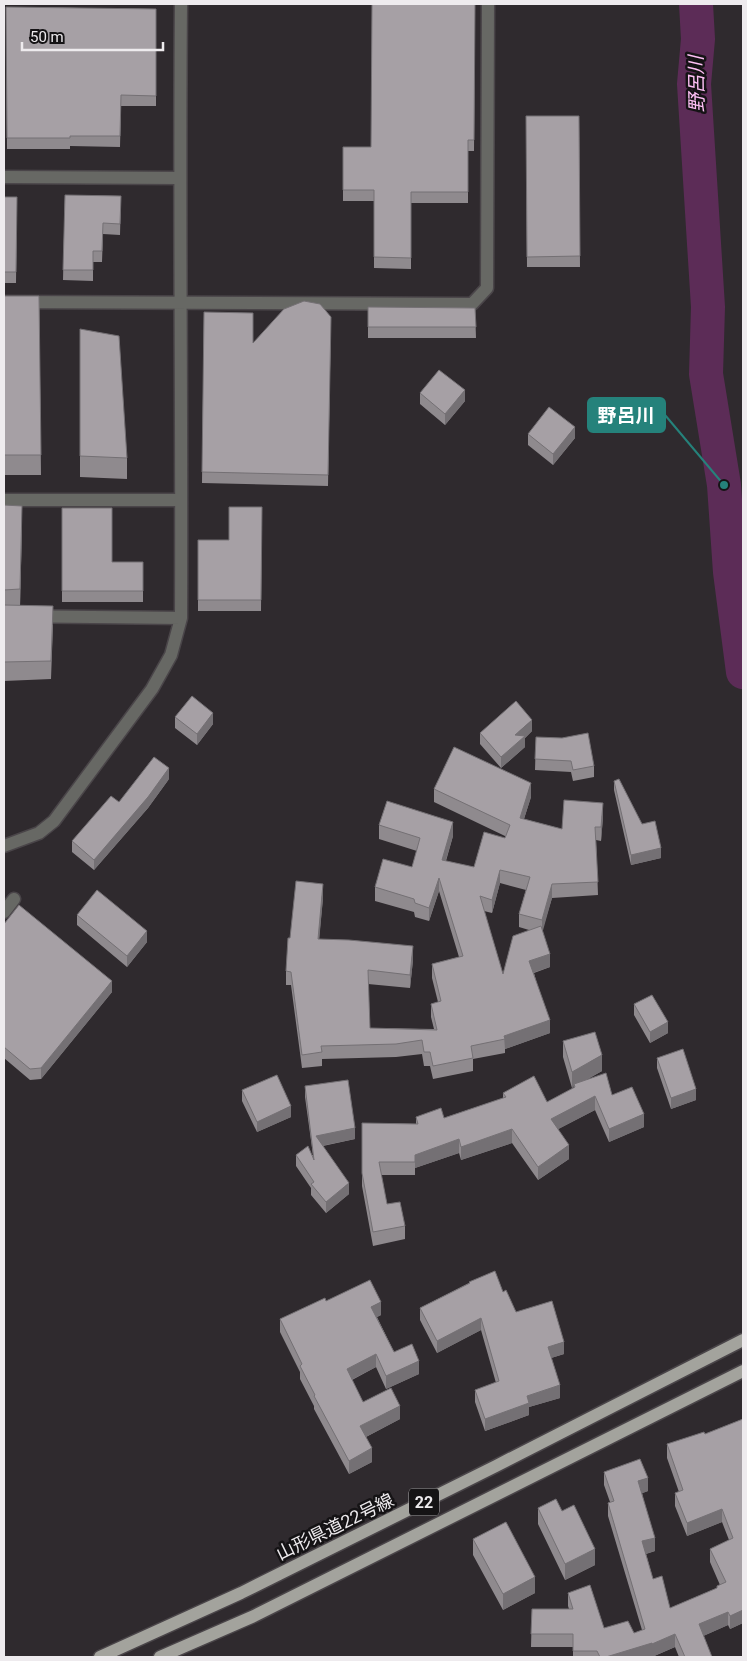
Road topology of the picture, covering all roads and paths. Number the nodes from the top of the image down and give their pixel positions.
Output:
1 (181, 4) edge
2 (488, 4) edge
3 (4, 177) edge
4 (179, 178) junction
5 (4, 302) edge
6 (182, 304) junction
7 (4, 500) edge
8 (181, 500) junction
9 (4, 616) edge
10 (180, 618) junction
11 (4, 846) edge
12 (14, 899) dead end
13 (4, 912) edge
14 (743, 1340) edge
15 (743, 1371) edge
16 (100, 1657) edge
17 (160, 1657) edge

1 - 4 street
2 - 6 street
3 - 4 street
4 - 6 street
5 - 6 street
6 - 8 street
7 - 8 street
8 - 10 street
9 - 10 street
10 - 11 street
12 - 13 street
14 - 16 main road, 山形県道22号線 / 22
15 - 17 main road, 22

